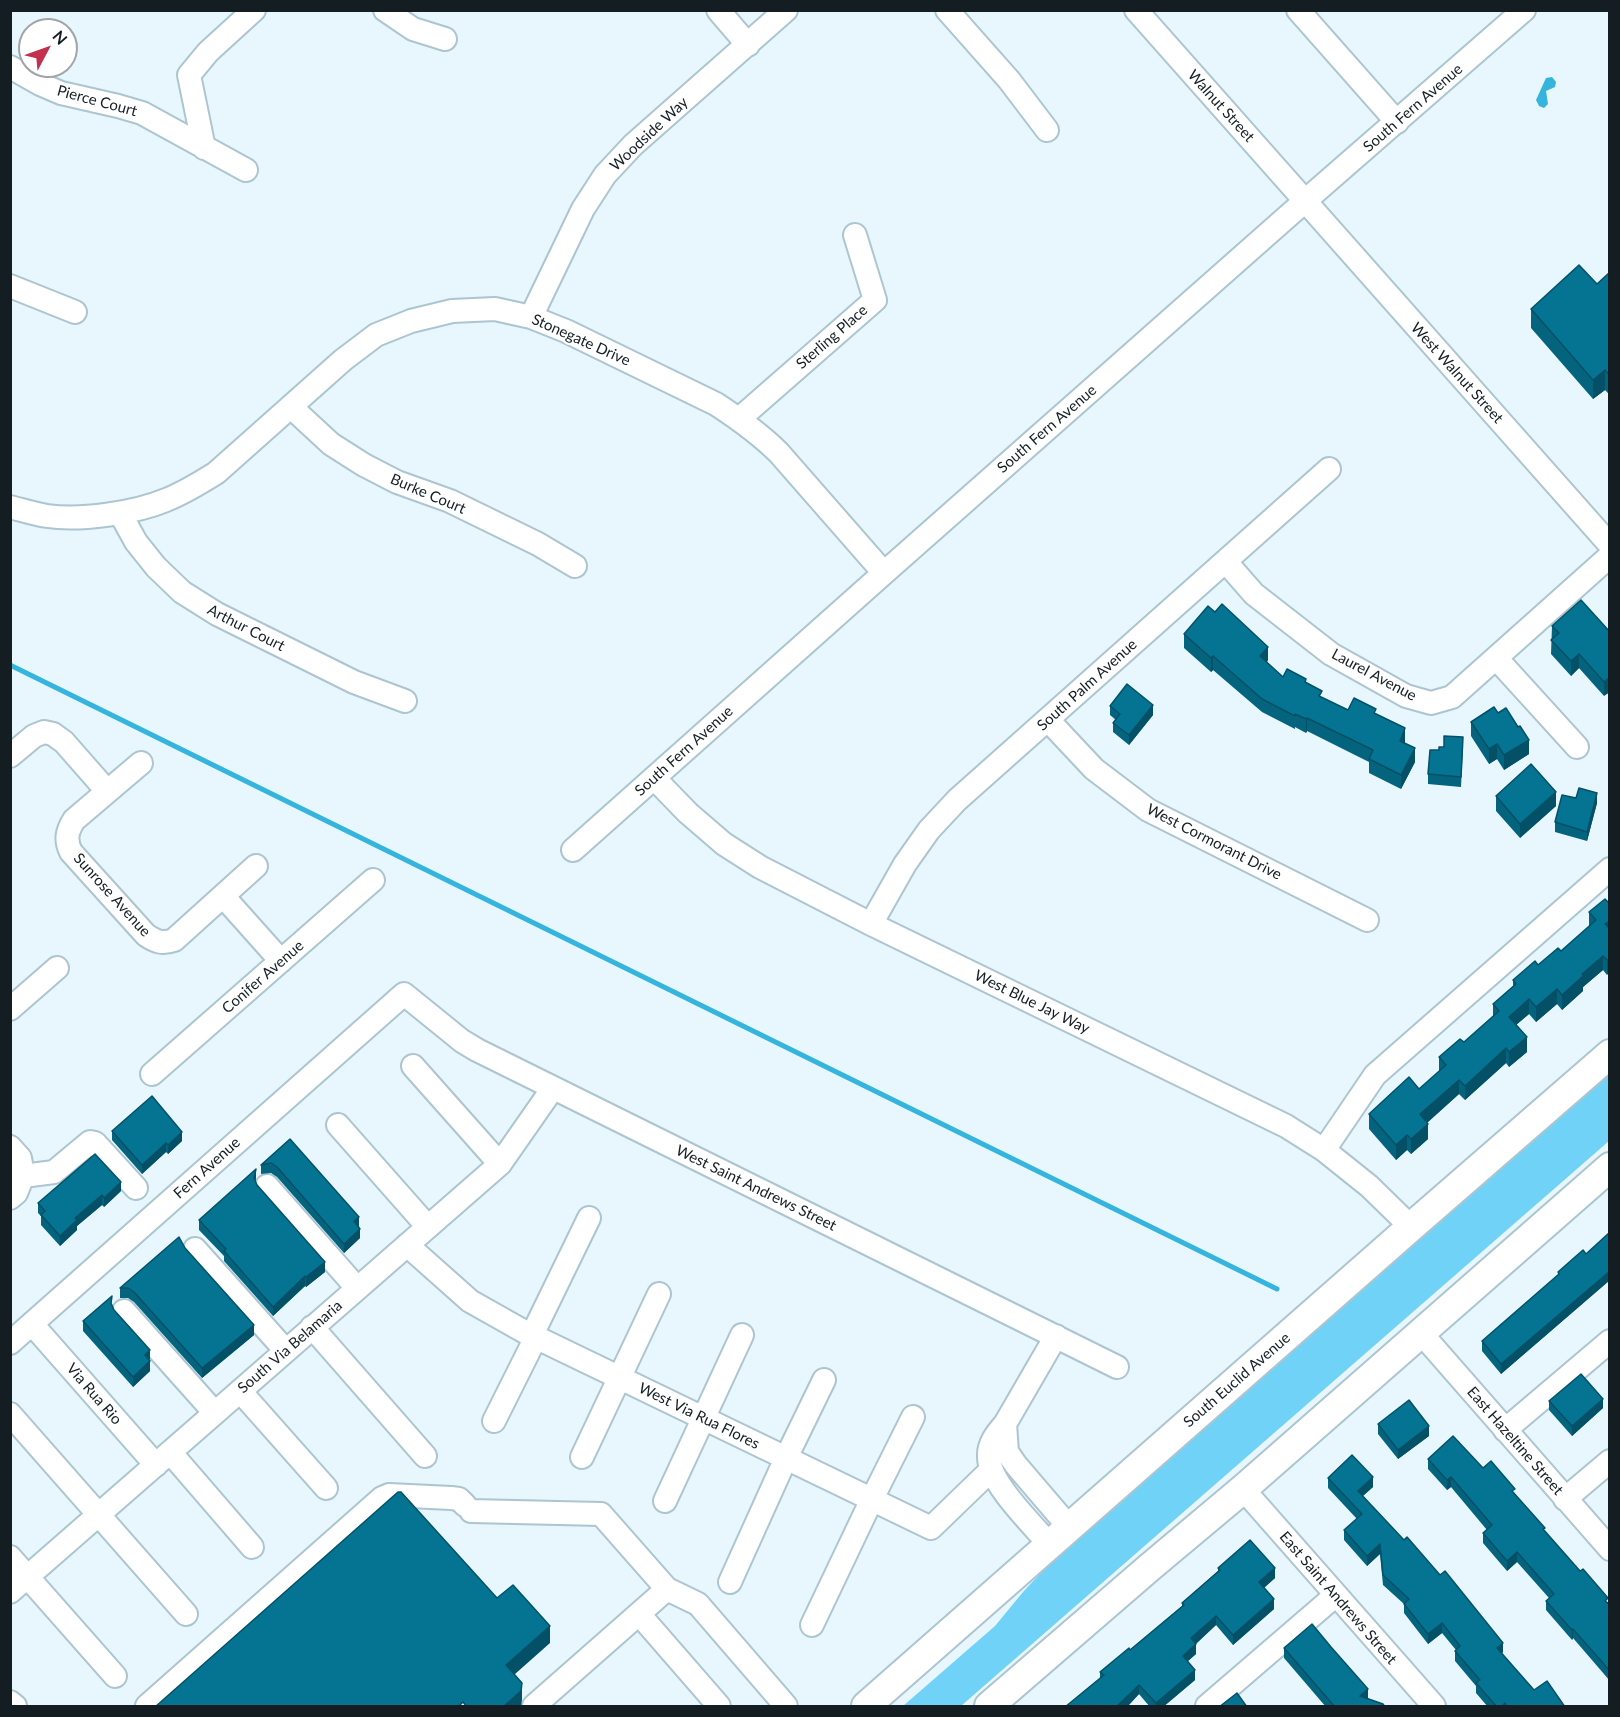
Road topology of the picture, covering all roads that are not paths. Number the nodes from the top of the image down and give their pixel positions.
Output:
1 (254, 10) edge
2 (384, 10) edge
3 (717, 10) edge
4 (786, 10) edge
5 (947, 10) edge
6 (1136, 10) edge
7 (1298, 10) edge
8 (1524, 10) edge
9 (445, 39) dead end
10 (748, 45) junction
11 (10, 67) edge
12 (1397, 122) junction
13 (1047, 130) dead end
14 (204, 148) junction
15 (246, 170) dead end
16 (1305, 201) junction
17 (855, 235) dead end
18 (10, 286) edge
19 (75, 312) dead end
20 (531, 317) junction
21 (291, 407) junction
22 (739, 419) junction
23 (1329, 469) dead end
24 (10, 507) edge
25 (120, 513) junction
26 (1610, 545) edge
27 (1610, 556) edge
28 (1226, 562) junction
29 (575, 566) dead end
30 (884, 573) junction
31 (1496, 658) junction
32 (405, 701) dead end
33 (1048, 720) junction
34 (1577, 747) dead end
35 (10, 756) edge
36 (141, 763) dead end
37 (654, 778) junction
38 (107, 791) junction
39 (573, 850) dead end
40 (256, 866) dead end
41 (1610, 869) edge
42 (374, 880) dead end
43 (223, 896) junction
44 (1367, 920) dead end
45 (871, 924) junction
46 (281, 961) junction
47 (57, 968) dead end
48 (404, 994) joint
49 (10, 1009) edge
50 (1610, 1054) edge
51 (413, 1066) dead end
52 (152, 1074) dead end
53 (553, 1088) junction
54 (338, 1125) dead end
55 (10, 1147) edge
56 (1324, 1150) junction
57 (500, 1164) junction
58 (23, 1176) junction
59 (1606, 1176) edge
60 (267, 1186) dead end
61 (136, 1188) dead end
62 (10, 1197) edge
63 (589, 1218) dead end
64 (428, 1227) junction
65 (1411, 1227) junction
66 (407, 1245) junction
67 (195, 1249) dead end
68 (357, 1288) junction
69 (659, 1294) dead end
70 (124, 1311) dead end
71 (32, 1323) junction
72 (312, 1327) junction
73 (1421, 1333) junction
74 (742, 1335) dead end
75 (534, 1336) junction
76 (1056, 1336) junction
77 (1610, 1341) edge
78 (10, 1342) edge
79 (286, 1351) junction
80 (1117, 1367) dead end
81 (620, 1377) junction
82 (824, 1380) dead end
83 (240, 1390) junction
84 (214, 1413) junction
85 (10, 1414) edge
86 (913, 1417) dead end
87 (704, 1418) junction
88 (494, 1421) dead end
89 (1005, 1424) junction
90 (1505, 1430) junction
91 (424, 1456) dead end
92 (582, 1457) dead end
93 (163, 1458) junction
94 (786, 1458) junction
95 (1610, 1461) edge
96 (990, 1470) junction
97 (326, 1488) dead end
98 (1243, 1490) junction
99 (872, 1499) junction
100 (1565, 1499) junction
101 (665, 1501) dead end
102 (99, 1515) junction
103 (1059, 1536) junction
104 (252, 1546) dead end
105 (1610, 1549) edge
106 (10, 1557) edge
107 (28, 1577) junction
108 (730, 1582) dead end
109 (667, 1589) junction
110 (10, 1592) edge
111 (1336, 1596) junction
112 (186, 1614) dead end
113 (639, 1614) junction
114 (812, 1625) dead end
115 (115, 1676) dead end
116 (10, 1702) edge
117 (15, 1707) edge
118 (147, 1707) edge
119 (534, 1707) edge
120 (719, 1707) edge
121 (786, 1707) edge
122 (866, 1707) edge
123 (989, 1707) edge
124 (1207, 1707) edge
125 (1434, 1707) edge

1 - 14 street
2 - 9 street
3 - 10 street
4 - 10 street, Woodside Way
5 - 13 street
6 - 16 street, Walnut Street
7 - 12 street
8 - 12 street, South Fern Avenue
10 - 20 street, Woodside Way
11 - 14 street, Pierce Court
12 - 16 street, South Fern Avenue
14 - 15 street, Pierce Court
16 - 26 street, West Walnut Street
16 - 30 street, South Fern Avenue
17 - 22 street, Sterling Place
18 - 19 street
20 - 21 street, Stonegate Drive
20 - 22 street, Stonegate Drive
21 - 25 street, Stonegate Drive
21 - 29 street, Burke Court
22 - 30 street, Stonegate Drive
23 - 28 street, South Palm Avenue
24 - 25 street, Stonegate Drive
25 - 32 street, Arthur Court
27 - 31 street, Laurel Avenue
28 - 31 street, Laurel Avenue
28 - 33 street, South Palm Avenue
30 - 37 street, South Fern Avenue
31 - 34 street
33 - 44 street, West Cormorant Drive
33 - 45 street, South Palm Avenue
35 - 38 street
36 - 38 street, Sunrose Avenue
37 - 39 street, South Fern Avenue
37 - 45 street, West Blue Jay Way
38 - 43 street, Sunrose Avenue
40 - 43 street
41 - 56 street
42 - 46 street, Conifer Avenue
43 - 46 street
45 - 56 street, West Blue Jay Way
46 - 52 street, Conifer Avenue
47 - 49 street
48 - 53 street, West Saint Andrews Street
48 - 71 street, Fern Avenue
50 - 65 main road, South Euclid Avenue
51 - 57 street
53 - 57 street, South Via Belamaria
53 - 76 street, West Saint Andrews Street
54 - 64 street
55 - 58 street
56 - 65 street, West Blue Jay Way
57 - 64 street, South Via Belamaria
58 - 61 street
58 - 62 street
59 - 73 main road
60 - 68 street
63 - 75 street
64 - 66 street, South Via Belamaria
65 - 103 main road, South Euclid Avenue
66 - 68 street, South Via Belamaria
66 - 75 street, West Via Rua Flores
67 - 79 street
68 - 72 street, South Via Belamaria
69 - 81 street
70 - 84 street
71 - 78 street, Fern Avenue
71 - 93 street, Via Rua Rio
72 - 79 street, South Via Belamaria
72 - 91 street
73 - 90 street, East Hazeltine Street
73 - 98 main road
74 - 87 street
75 - 81 street, West Via Rua Flores
75 - 88 street
76 - 80 street, West Saint Andrews Street
76 - 89 street
77 - 90 street
79 - 83 street, South Via Belamaria
81 - 87 street, West Via Rua Flores
81 - 92 street
82 - 94 street
83 - 84 street, South Via Belamaria
83 - 97 street
84 - 93 street, South Via Belamaria
85 - 102 street
86 - 99 street
87 - 94 street, West Via Rua Flores
87 - 101 street
89 - 96 street
89 - 103 street
90 - 100 street, East Hazeltine Street
93 - 102 street, South Via Belamaria
93 - 104 street, Via Rua Rio
94 - 99 street, West Via Rua Flores
94 - 108 street
95 - 100 street
96 - 99 street, West Via Rua Flores
96 - 103 street
98 - 111 street, East Saint Andrews Street
98 - 123 main road
99 - 114 street
100 - 105 street, East Hazeltine Street
102 - 107 street, South Via Belamaria
102 - 112 street
103 - 122 main road, South Euclid Avenue
106 - 107 street
107 - 110 street, South Via Belamaria
107 - 115 street
109 - 113 street
109 - 118 street
109 - 121 street
111 - 124 street
111 - 125 street, East Saint Andrews Street
113 - 119 street
113 - 120 street
116 - 117 street

